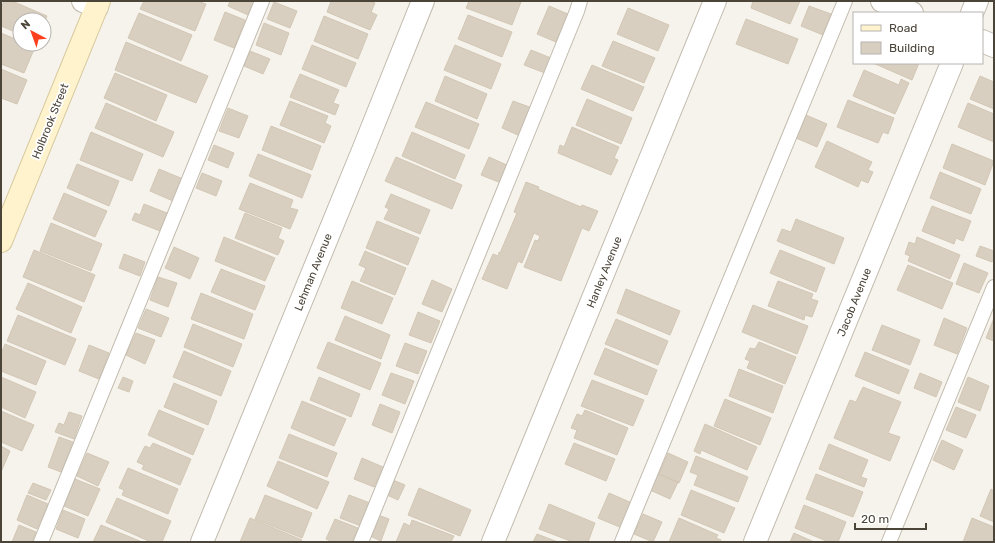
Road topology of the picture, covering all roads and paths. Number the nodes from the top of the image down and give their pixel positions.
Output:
1 (262, 1) edge
2 (423, 1) edge
3 (580, 1) edge
4 (715, 1) edge
5 (845, 1) edge
6 (882, 1) edge
7 (977, 1) edge
8 (93, 3) edge
9 (910, 12) edge
10 (972, 12) edge
11 (983, 41) edge
12 (994, 46) edge
13 (952, 64) edge
14 (1, 241) edge
15 (994, 287) edge
16 (41, 542) edge
17 (202, 542) edge
18 (361, 542) edge
19 (493, 542) edge
20 (622, 542) edge
21 (755, 542) edge
22 (889, 542) edge

1 - 16 lane
2 - 17 street, Lehman Avenue
3 - 18 lane
4 - 19 street, Hanley Avenue
5 - 20 lane
6 - 9 street
7 - 10 street
8 - 14 street, Holbrook Street
11 - 12 street
13 - 21 street, Jacob Avenue
15 - 22 lane

